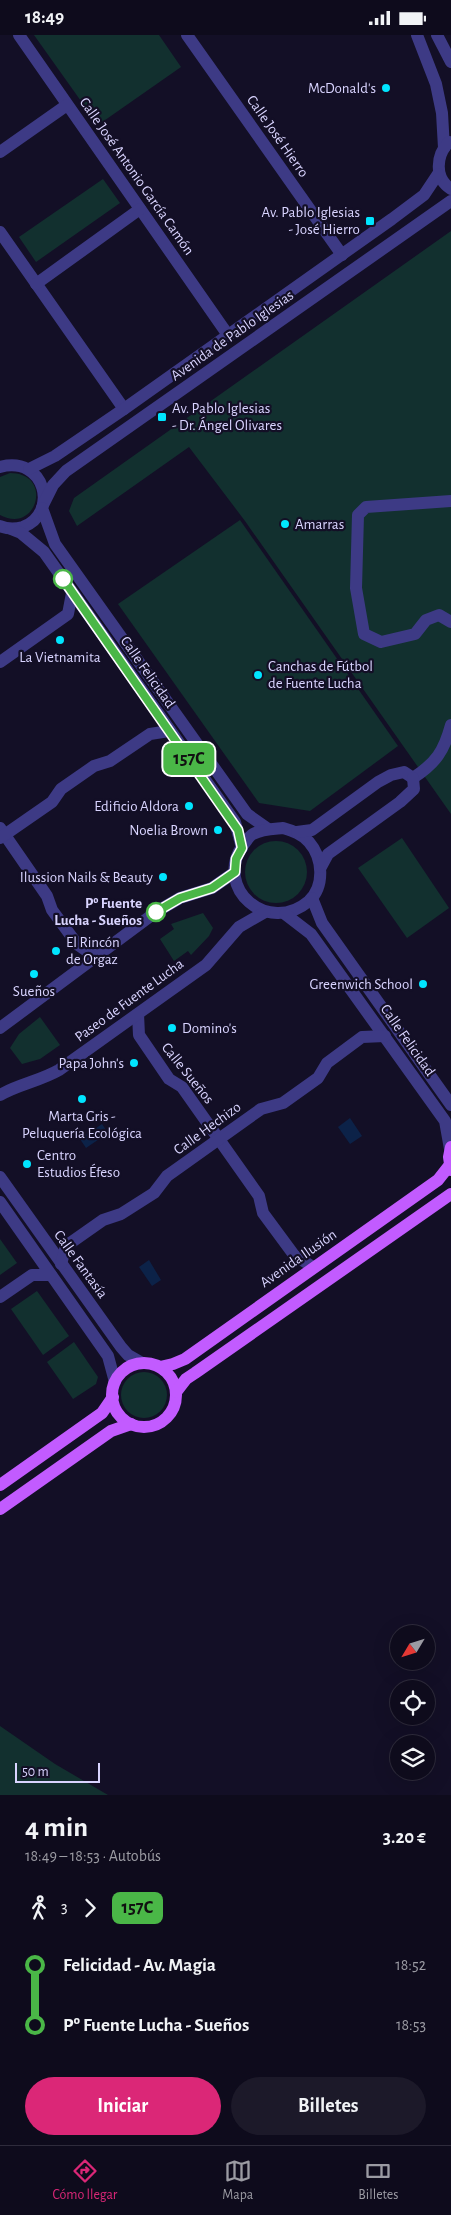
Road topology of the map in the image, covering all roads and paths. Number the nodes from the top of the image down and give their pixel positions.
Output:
1 (18, 35) edge
2 (187, 35) edge
3 (417, 35) edge
4 (437, 35) edge
5 (451, 62) edge
6 (67, 105) junction
7 (448, 144) edge
8 (0, 152) edge
9 (438, 174) junction
10 (451, 189) edge
11 (451, 201) edge
12 (140, 209) junction
13 (0, 232) edge
14 (342, 255) junction
15 (36, 284) junction
16 (228, 335) junction
17 (124, 409) junction
18 (0, 457) edge
19 (6, 466) edge
20 (29, 469) junction
21 (451, 501) edge
22 (42, 507) junction
23 (4, 528) edge
24 (72, 593) junction
25 (68, 614) junction
26 (91, 618) junction
27 (451, 623) edge
28 (0, 662) edge
29 (451, 725) edge
30 (169, 731) junction
31 (413, 778) junction
32 (268, 829) junction
33 (2, 833) edge
34 (297, 833) junction
35 (242, 848) junction
36 (321, 867) junction
37 (235, 872) junction
38 (312, 898) junction
39 (265, 912) junction
40 (286, 913) junction
41 (99, 955) junction
42 (138, 1014) junction
43 (0, 1028) edge
44 (385, 1035) junction
45 (0, 1095) edge
46 (451, 1105) edge
47 (219, 1140) junction
48 (451, 1148) edge
49 (450, 1168) edge
50 (0, 1177) edge
51 (451, 1194) edge
52 (0, 1202) edge
53 (61, 1264) junction
54 (313, 1267) junction
55 (51, 1275) junction
56 (0, 1297) edge
57 (142, 1363) junction
58 (160, 1367) junction
59 (115, 1382) junction
60 (176, 1392) junction
61 (113, 1397) junction
62 (131, 1423) junction
63 (0, 1485) edge
64 (0, 1509) edge

1 - 6 street, Calle José Antonio García Camón
2 - 14 street, Calle José Hierro
3 - 7 street
4 - 5 street
6 - 8 street
6 - 12 street, Calle José Antonio García Camón
7 - 9 street
9 - 10 street
9 - 14 street, Avenida de Pablo Iglesias
11 - 22 street, Avenida de Pablo Iglesias
12 - 15 street
12 - 16 street, Calle José Antonio García Camón
13 - 15 street
14 - 16 street, Avenida de Pablo Iglesias
15 - 17 street
16 - 17 street, Avenida de Pablo Iglesias
17 - 20 street, Avenida de Pablo Iglesias
18 - 19 street
19 - 20 street
20 - 22 street, Calle Felicidad
21 - 27 street
22 - 23 street, Avenida de Pablo Iglesias
22 - 32 street, Calle Felicidad
23 - 24 street, Calle Felicidad
24 - 25 street
24 - 26 street, Calle Felicidad
25 - 26 street
25 - 28 street
26 - 30 street, Calle Felicidad
29 - 31 street
30 - 33 street
30 - 35 street, Calle Felicidad
31 - 34 street
31 - 36 street
32 - 34 street
32 - 35 street
33 - 41 street
34 - 36 street
35 - 37 street
36 - 38 street
37 - 39 street
37 - 41 street
38 - 40 street
38 - 46 street, Calle Felicidad
39 - 40 street
39 - 42 street, Paseo de Fuente Lucha
40 - 44 street, Calle Felicidad
41 - 43 street
42 - 45 street, Paseo de Fuente Lucha
42 - 47 street, Calle Sueños
44 - 47 street, Calle Hechizo
44 - 48 street, Calle Felicidad
47 - 53 street, Calle Hechizo
47 - 54 street, Calle Sueños
48 - 49 main road
49 - 54 main road, Avenida Ilusión
50 - 53 street, Calle Fantasía
51 - 60 main road
52 - 55 street, Calle Fantasía
53 - 57 street, Calle Fantasía
54 - 58 main road, Avenida Ilusión
55 - 56 street
55 - 59 street, Calle Fantasía
57 - 58 main road
57 - 59 main road
58 - 60 main road
59 - 61 main road
60 - 62 main road
61 - 62 main road
61 - 63 main road
62 - 64 main road

